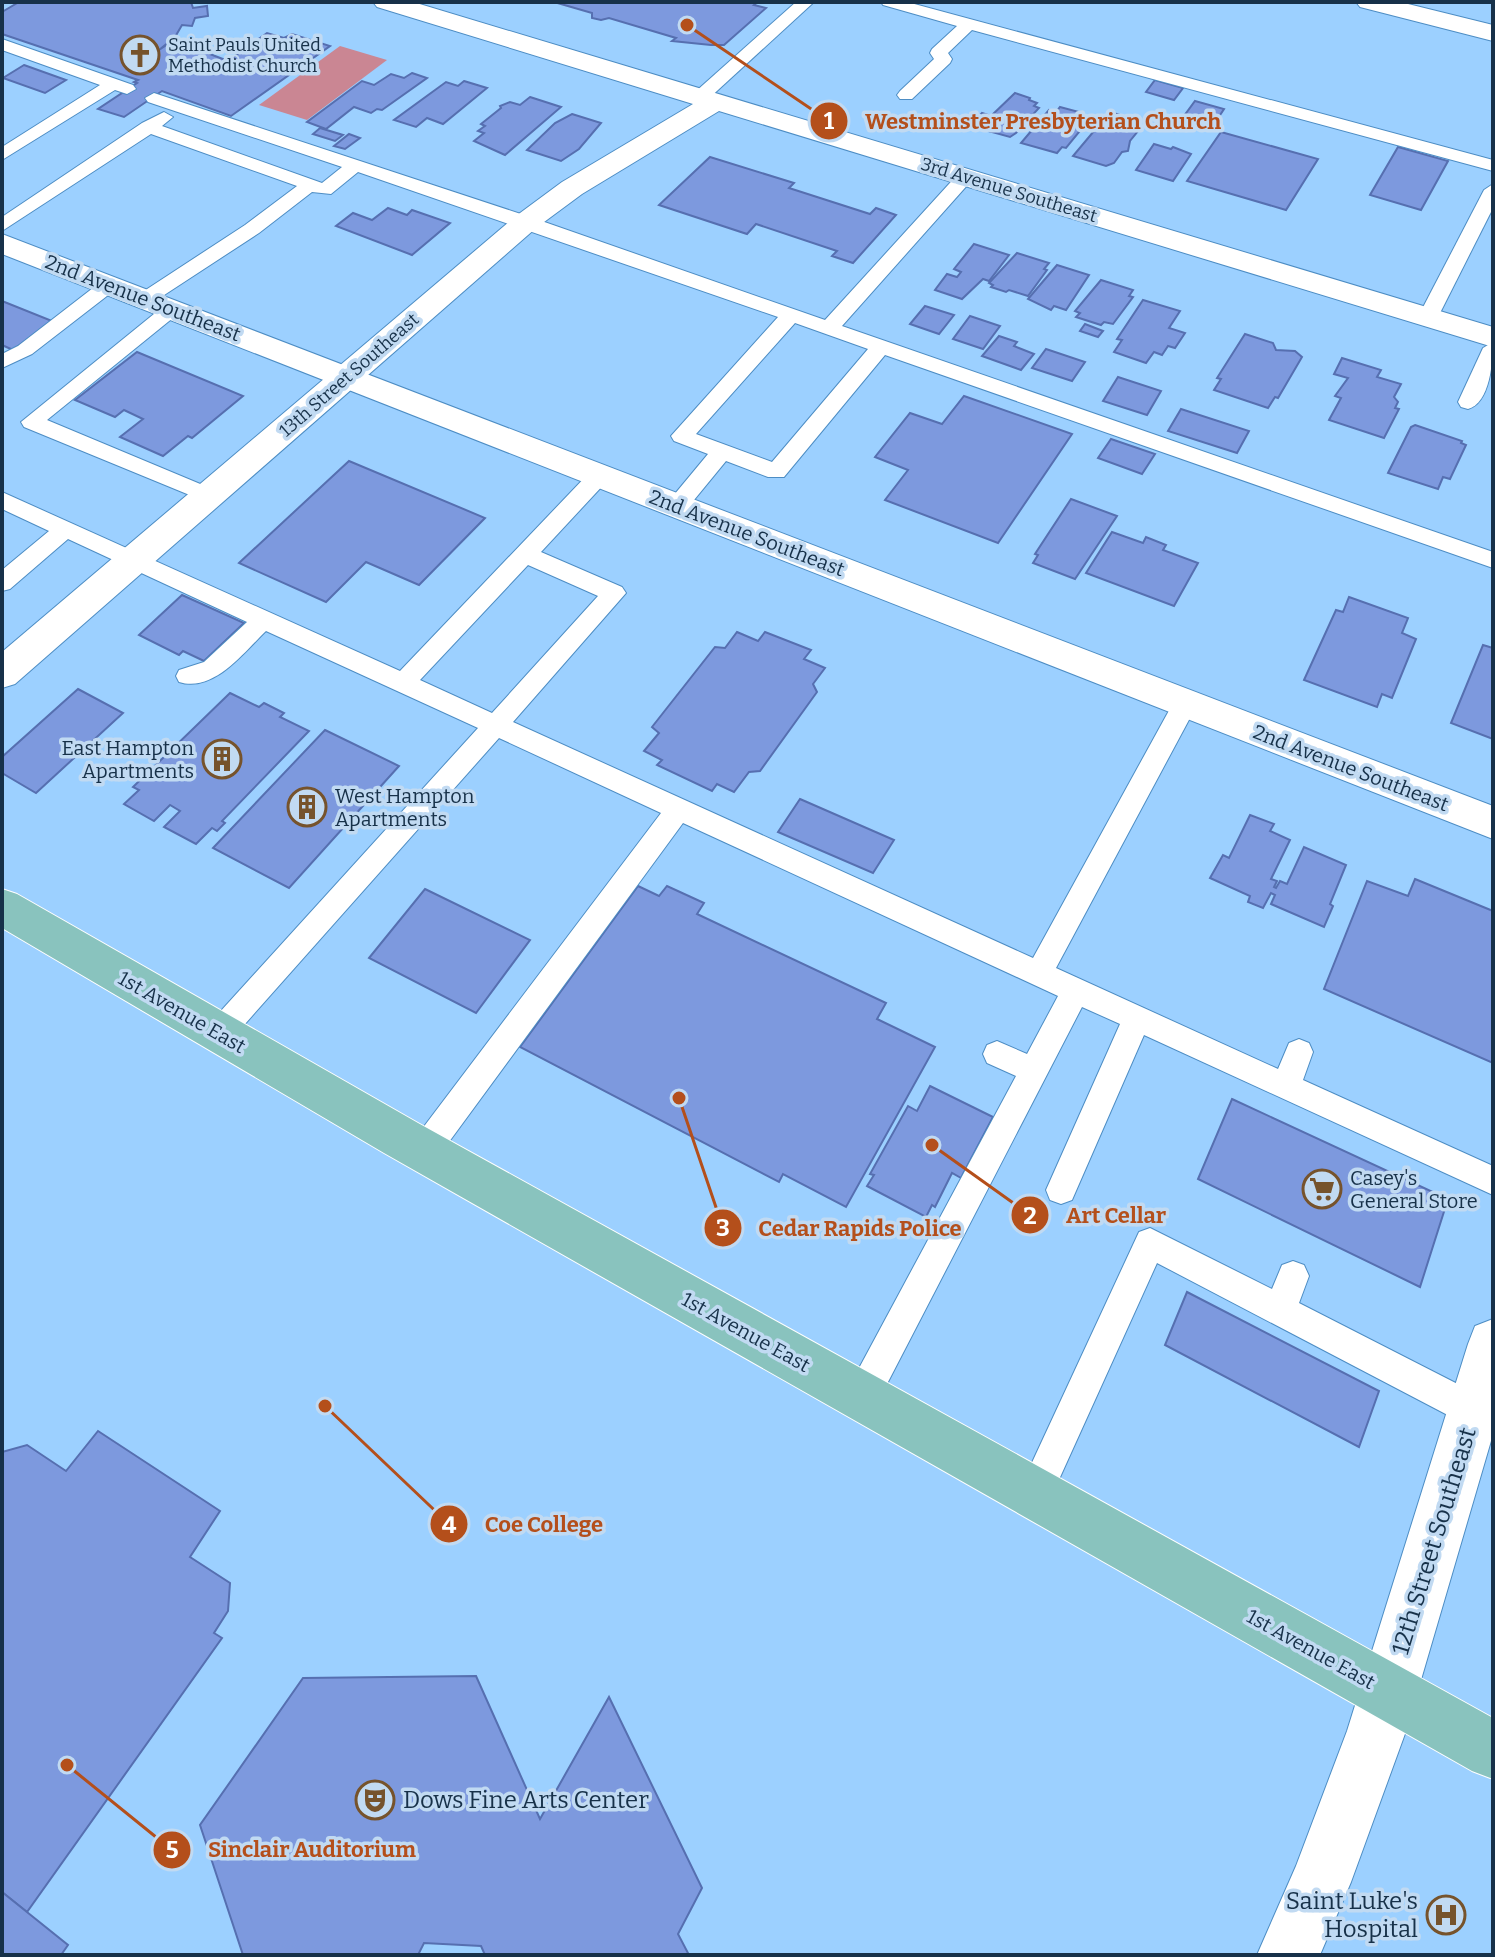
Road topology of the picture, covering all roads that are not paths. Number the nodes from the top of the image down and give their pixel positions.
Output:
1 (386, 2) edge
2 (806, 2) edge
3 (889, 2) edge
4 (1369, 2) edge
5 (968, 24) junction
6 (1493, 33) edge
7 (2, 44) edge
8 (906, 95) dead end
9 (154, 98) dead end
10 (707, 99) junction
11 (179, 107) junction
12 (148, 127) junction
13 (2, 155) edge
14 (356, 165) junction
15 (1493, 166) edge
16 (965, 177) junction
17 (310, 185) junction
18 (1493, 190) edge
19 (526, 222) junction
20 (2, 225) edge
21 (2, 243) edge
22 (109, 285) junction
23 (158, 304) junction
24 (791, 315) junction
25 (1428, 317) junction
26 (829, 328) junction
27 (1493, 337) edge
28 (881, 346) junction
29 (1493, 348) edge
30 (2, 362) edge
31 (346, 377) junction
32 (1468, 402) dead end
33 (723, 451) junction
34 (599, 476) junction
35 (209, 496) junction
36 (2, 500) edge
37 (677, 506) junction
38 (66, 529) junction
39 (525, 554) junction
40 (134, 560) junction
41 (1493, 560) edge
42 (2, 583) edge
43 (264, 619) junction
44 (2, 674) edge
45 (188, 676) dead end
46 (403, 683) junction
47 (1186, 703) junction
48 (496, 725) junction
49 (679, 809) junction
50 (1493, 823) edge
51 (2, 907) edge
52 (1039, 973) junction
53 (1076, 990) junction
54 (1137, 1018) junction
55 (219, 1033) junction
56 (1299, 1052) dead end
57 (997, 1054) dead end
58 (1034, 1070) junction
59 (1286, 1086) junction
60 (424, 1151) junction
61 (1493, 1181) edge
62 (1061, 1190) dead end
63 (1293, 1276) dead end
64 (1280, 1311) junction
65 (1493, 1344) edge
66 (862, 1397) junction
67 (1473, 1410) junction
68 (1035, 1494) junction
69 (1389, 1693) junction
70 (1493, 1750) edge
71 (1288, 1955) edge

1 - 10 main road, 3rd Avenue Southeast
2 - 10 lane
3 - 5 lane
4 - 6 main road
5 - 8 lane
5 - 15 lane
7 - 13 lane
9 - 11 lane
10 - 16 main road, 3rd Avenue Southeast
10 - 19 main road, 13th Street Southeast
11 - 12 lane
11 - 14 lane
12 - 17 lane
12 - 20 lane
14 - 17 lane
14 - 19 lane
16 - 25 main road, 3rd Avenue Southeast
16 - 26 lane
17 - 23 lane
18 - 25 lane
19 - 24 lane
19 - 31 main road, 13th Street Southeast
21 - 22 main road, 2nd Avenue Southeast
22 - 23 main road, 2nd Avenue Southeast
22 - 30 lane
23 - 31 main road, 2nd Avenue Southeast
23 - 35 lane
24 - 26 lane
24 - 33 lane
25 - 27 main road, 3rd Avenue Southeast
26 - 28 lane
28 - 33 lane
28 - 41 lane
29 - 32 lane
31 - 34 main road, 2nd Avenue Southeast
31 - 35 main road, 13th Street Southeast
33 - 37 lane
34 - 37 main road, 2nd Avenue Southeast
34 - 39 lane
35 - 40 main road, 13th Street Southeast
36 - 38 lane
37 - 47 main road, 2nd Avenue Southeast
38 - 40 lane
38 - 42 lane
39 - 46 lane
39 - 48 lane
40 - 43 lane
40 - 44 main road, 13th Street Southeast
43 - 45 lane
43 - 46 lane
46 - 48 lane
47 - 50 main road, 2nd Avenue Southeast
47 - 52 lane
48 - 49 lane
48 - 55 lane
49 - 52 lane
49 - 60 lane
51 - 55 main road, 1st Avenue East
52 - 53 lane
53 - 54 lane
53 - 58 lane
54 - 59 lane
54 - 62 lane
55 - 60 main road, 1st Avenue East
56 - 59 lane
57 - 58 lane
58 - 66 lane
59 - 61 lane
60 - 66 main road, 1st Avenue East
63 - 64 lane
64 - 67 lane
64 - 68 lane
65 - 67 main road, 12th Street Southeast
66 - 68 main road, 1st Avenue East
67 - 69 main road, 12th Street Southeast
68 - 69 main road, 1st Avenue East
69 - 70 main road, 1st Avenue East
69 - 71 main road, 12th Street Southeast

